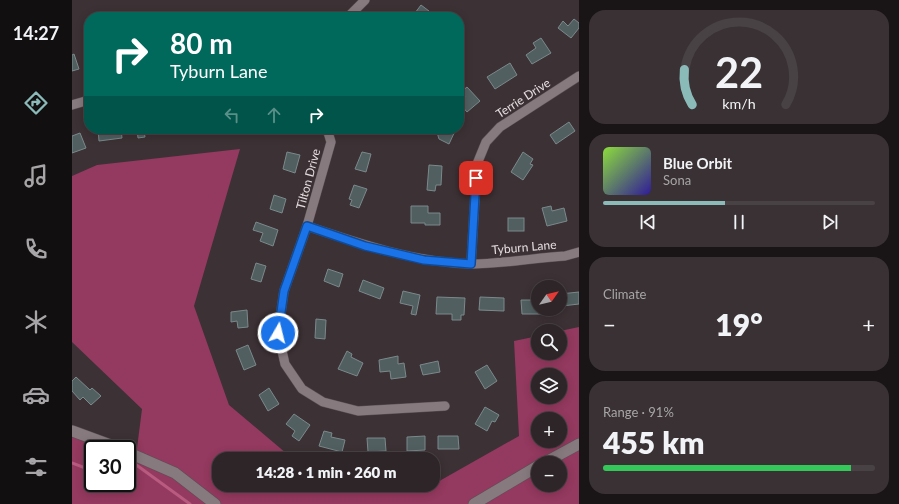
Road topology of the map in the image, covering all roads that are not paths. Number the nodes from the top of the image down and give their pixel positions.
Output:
1 (365, 0) edge
2 (353, 12) edge
3 (579, 76) edge
4 (84, 101) edge
5 (72, 105) edge
6 (328, 134) edge
7 (307, 226) junction
8 (579, 252) edge
9 (471, 264) junction
10 (445, 406) dead end
11 (72, 431) edge
12 (96, 440) edge
13 (579, 444) edge
14 (136, 456) edge
15 (557, 456) edge
16 (531, 470) edge
17 (215, 504) edge
18 (474, 504) edge

1 - 2 street
3 - 9 street, Terrie Drive
4 - 5 street
6 - 7 street, Tilton Drive
7 - 9 street, Tyburn Lane
7 - 10 street, Tilton Drive
8 - 9 street, Tyburn Lane
11 - 12 street
13 - 15 street
14 - 17 street
16 - 18 street

